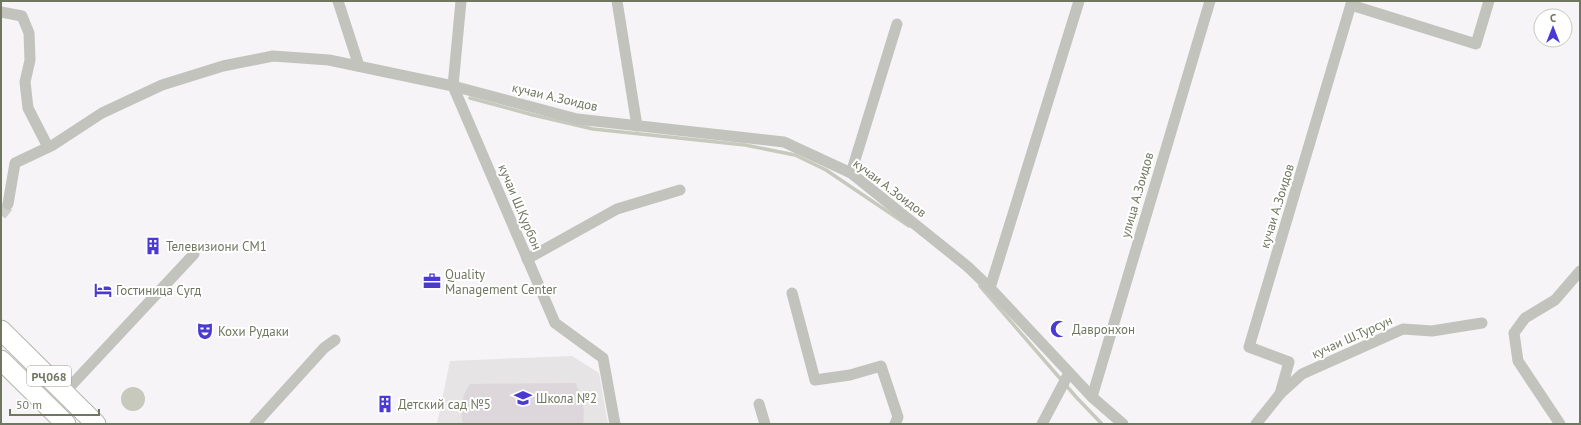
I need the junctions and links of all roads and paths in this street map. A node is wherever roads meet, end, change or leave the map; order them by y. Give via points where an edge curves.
1 (338, 1) edge
2 (461, 1) edge
3 (617, 1) edge
4 (1079, 1) edge
5 (1210, 1) edge
6 (1489, 1) edge
7 (1352, 3) edge
8 (1, 12) edge
9 (897, 24) dead end
10 (359, 66) junction
11 (453, 86) junction
12 (637, 126) junction
13 (48, 147) junction
14 (851, 173) junction
15 (680, 190) dead end
16 (6, 202) tunnel mouth
17 (194, 254) dead end
18 (527, 259) junction
19 (1580, 271) edge
20 (990, 288) junction
21 (792, 293) dead end
22 (1482, 323) dead end
23 (1, 330) edge
24 (335, 340) dead end
25 (1, 360) edge
26 (1066, 379) junction
27 (65, 392) junction
28 (1280, 394) junction
29 (1092, 397) junction
30 (759, 404) dead end
31 (66, 424) edge
32 (96, 424) edge
33 (255, 424) edge
34 (615, 424) edge
35 (764, 424) edge
36 (894, 424) edge
37 (1042, 424) edge
38 (1123, 424) edge
39 (1256, 424) edge
40 (1560, 424) edge

1 - 10 street
2 - 11 street, кучаи Ш.Қурбон
3 - 12 street
4 - 20 street
5 - 29 street, улица А.Зоидов
6 - 7 street via 1476,44
7 - 28 street, кучаи А.Зоидов via 1249,348 1289,362
8 - 13 street via 22,16 29,33 30,60 25,82 28,108
9 - 14 street
10 - 11 street, кучаи А.Зоидов
10 - 13 street, кучаи А.Зоидов via 329,60 273,56 223,66 162,85 102,113
11 - 12 street, кучаи А.Зоидов via 577,119
11 - 18 street, кучаи Ш.Қурбон
12 - 14 street, кучаи А.Зоидов via 784,142
13 - 16 street, кучаи А.Зоидов via 15,163
14 - 20 street, кучаи А.Зоидов via 967,266
15 - 18 street via 617,209
17 - 27 street
18 - 34 street, кучаи Ш.Қурбон via 555,323 603,358
19 - 40 street via 1555,300 1525,318 1514,333 1518,361
20 - 26 street, кучаи А.Зоидов
21 - 36 street via 815,380 850,375 881,366 898,417
22 - 28 street, кучаи Ш.Турсун via 1432,331 1403,329 1302,374
23 - 27 highway, РҶ068
24 - 33 street via 324,348
25 - 31 highway, РҶ068
26 - 29 street, кучаи А.Зоидов
26 - 37 street
27 - 32 highway, РҶ068
28 - 39 street, кучаи Ш.Турсун
29 - 38 street, кучаи А.Зоидов
30 - 35 street

